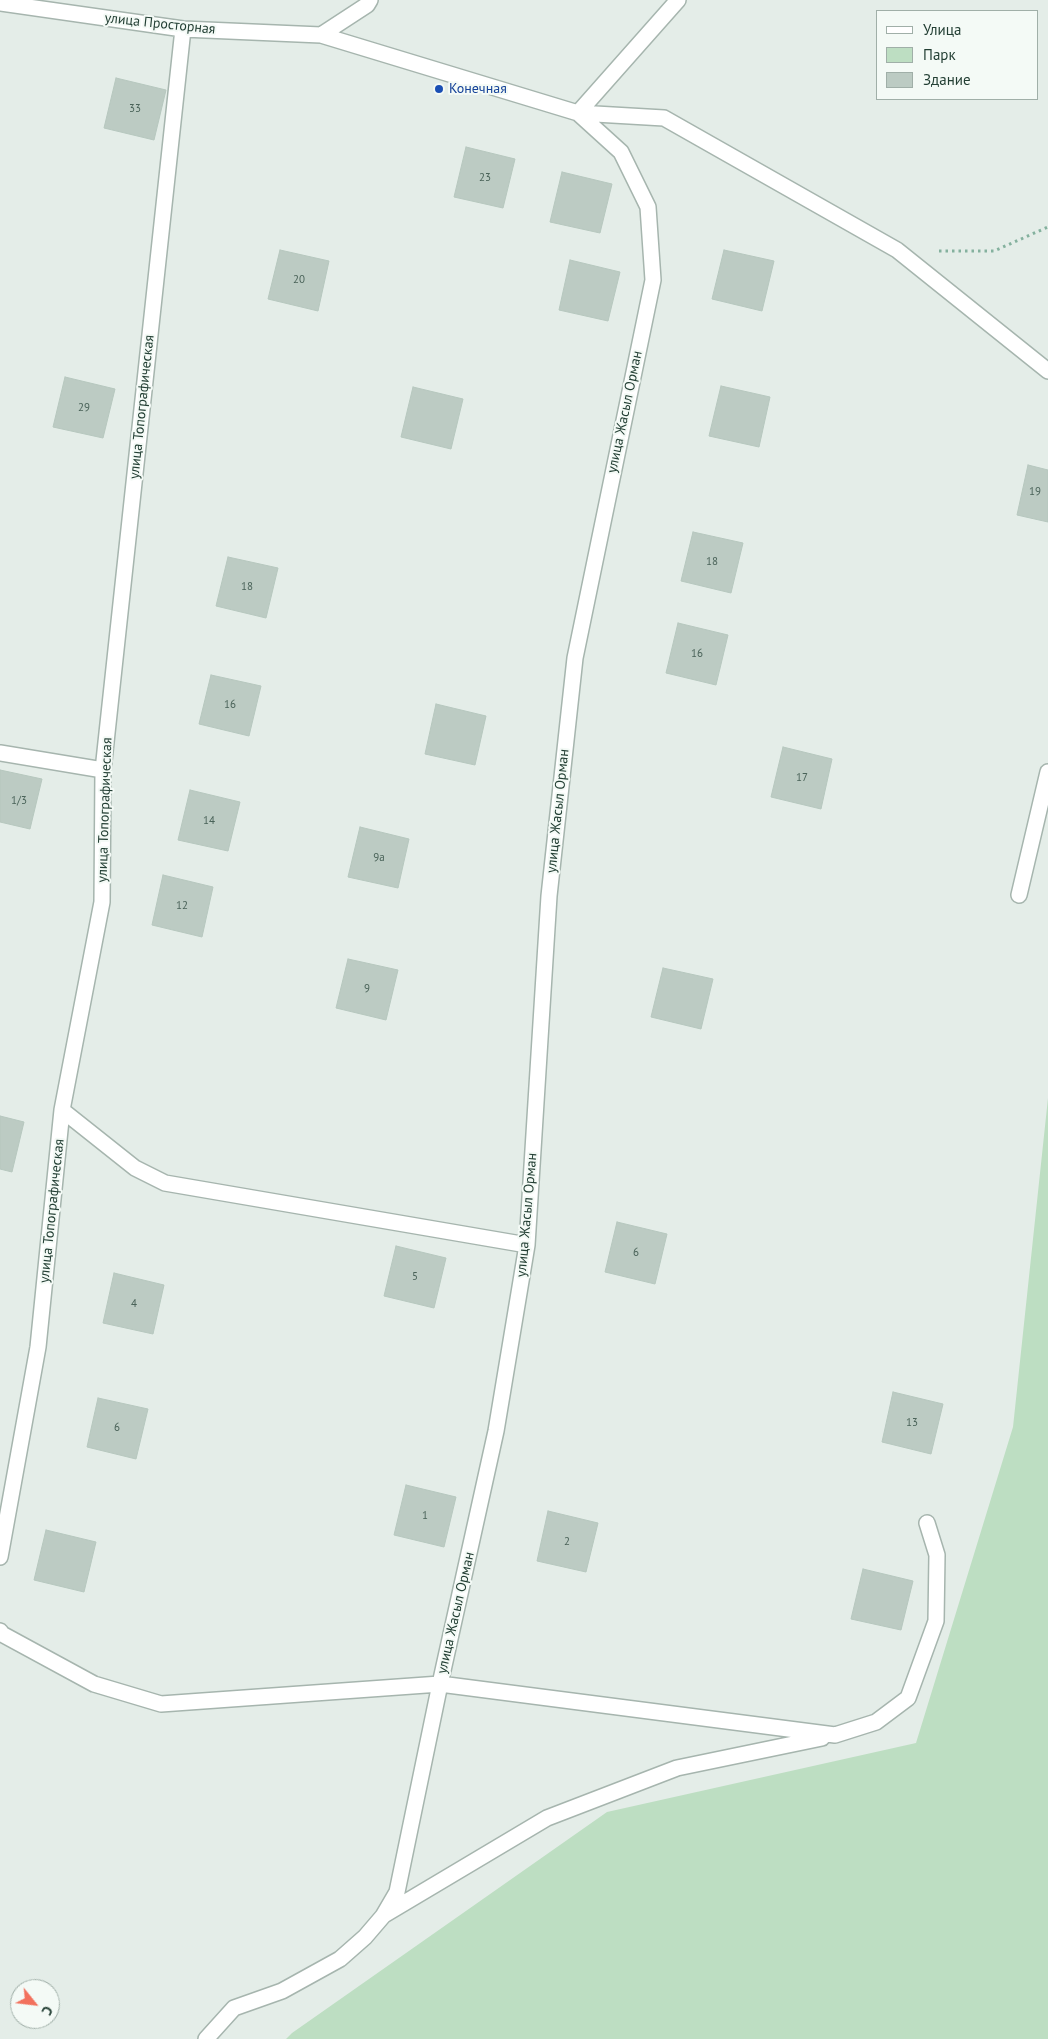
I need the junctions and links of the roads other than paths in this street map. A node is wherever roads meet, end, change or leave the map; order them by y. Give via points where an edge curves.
1 (370, 0) edge
2 (678, 0) edge
3 (0, 3) edge
4 (183, 29) junction
5 (321, 35) junction
6 (578, 113) junction
7 (1048, 371) edge
8 (0, 752) edge
9 (103, 770) junction
10 (1048, 772) edge
11 (1019, 895) dead end
12 (62, 1110) junction
13 (527, 1245) junction
14 (927, 1523) dead end
15 (0, 1558) edge
16 (0, 1631) edge
17 (440, 1684) junction
18 (835, 1735) junction
19 (383, 1916) junction
20 (206, 2039) edge

1 - 5 street
2 - 6 street
3 - 4 street, улица Просторная
4 - 5 street, улица Просторная
4 - 9 street, улица Топографическая
5 - 6 street, улица Просторная
6 - 7 street via 664,118 897,250
6 - 13 street, улица Жасыл Орман via 621,152 648,207 653,280 574,658 549,896
8 - 9 street
9 - 12 street, улица Топографическая via 102,902
10 - 11 street
12 - 13 street via 135,1168 165,1183
12 - 15 street, улица Топографическая via 38,1346
13 - 17 street, улица Жасыл Орман via 496,1431
14 - 18 street via 937,1555 936,1621 908,1698 876,1722
16 - 17 street via 94,1684 162,1704
17 - 18 street
17 - 19 street, улица Жасыл Орман via 397,1892
18 - 19 street via 677,1768 546,1818
19 - 20 street via 340,1959 282,1991 234,2008

